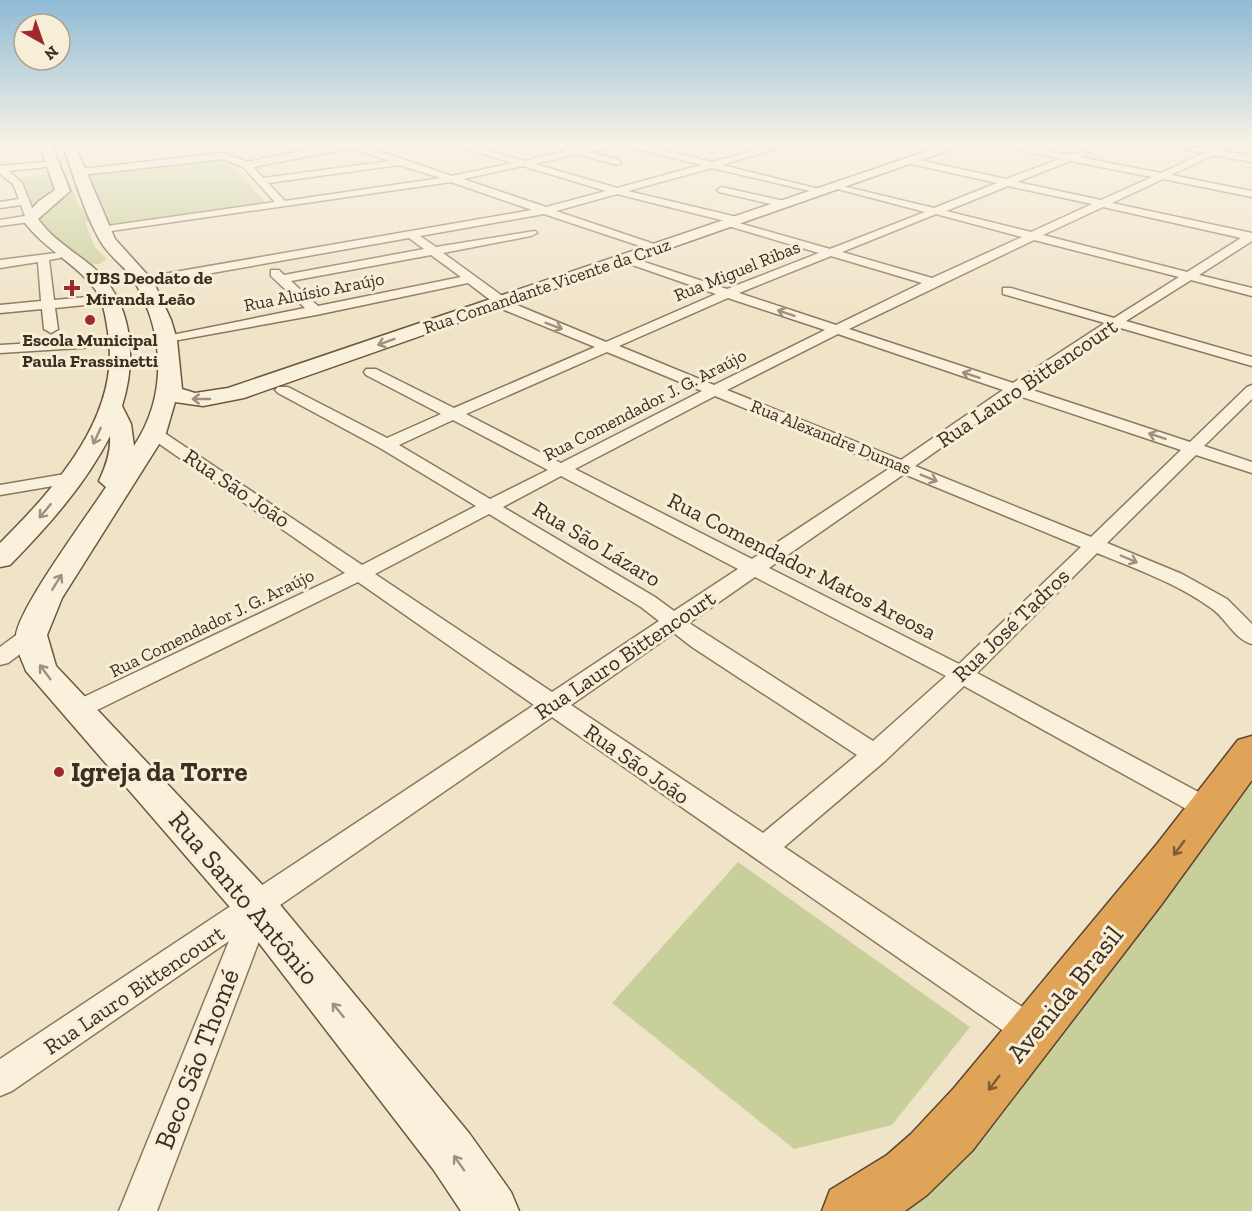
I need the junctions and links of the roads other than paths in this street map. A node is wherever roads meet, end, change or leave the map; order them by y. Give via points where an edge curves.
1 (21, 200) edge
2 (49, 200) edge
3 (93, 200) edge
4 (278, 200) edge
5 (314, 200) edge
6 (517, 200) edge
7 (586, 200) edge
8 (649, 200) edge
9 (764, 200) edge
10 (797, 200) edge
11 (889, 200) edge
12 (963, 200) edge
13 (1081, 200) edge
14 (1112, 200) edge
15 (283, 204) junction
16 (784, 204) junction
17 (1102, 204) junction
18 (0, 205) edge
19 (548, 210) junction
20 (933, 211) junction
21 (28, 213) junction
22 (507, 217) junction
23 (733, 222) junction
24 (0, 223) edge
25 (104, 229) junction
26 (531, 233) junction
27 (411, 234) junction
28 (1031, 237) junction
29 (1251, 237) edge
30 (543, 239) dead end
31 (656, 248) junction
32 (432, 252) junction
33 (833, 252) junction
34 (63, 255) junction
35 (120, 257) junction
36 (43, 258) junction
37 (625, 259) junction
38 (265, 261) junction
39 (0, 264) edge
40 (86, 272) junction
41 (139, 276) junction
42 (1188, 276) junction
43 (281, 279) junction
44 (469, 279) junction
45 (933, 282) junction
46 (1008, 291) dead end
47 (1252, 292) edge
48 (728, 293) junction
49 (110, 299) junction
50 (501, 301) junction
51 (47, 306) junction
52 (0, 309) edge
53 (316, 311) junction
54 (1117, 323) junction
55 (51, 329) dead end
56 (836, 330) junction
57 (166, 340) junction
58 (122, 342) junction
59 (606, 346) junction
60 (0, 349) edge
61 (1252, 362) edge
62 (371, 372) dead end
63 (170, 384) junction
64 (1014, 389) junction
65 (283, 390) dead end
66 (715, 390) junction
67 (1252, 390) edge
68 (111, 405) junction
69 (453, 412) junction
70 (154, 433) junction
71 (386, 444) junction
72 (1193, 448) junction
73 (903, 467) junction
74 (1252, 468) edge
75 (562, 469) junction
76 (71, 478) junction
77 (0, 490) edge
78 (489, 508) junction
79 (92, 527) junction
80 (1095, 544) junction
81 (0, 559) edge
82 (752, 569) junction
83 (361, 573) junction
84 (672, 622) junction
85 (1252, 637) edge
86 (15, 646) edge
87 (960, 674) junction
88 (552, 705) junction
89 (79, 709) junction
90 (1252, 750) edge
91 (876, 755) junction
92 (1208, 809) junction
93 (762, 850) junction
94 (256, 908) junction
95 (1032, 1032) junction
96 (0, 1079) edge
97 (138, 1211) edge
98 (492, 1211) edge
99 (851, 1211) edge

1 - 21 street
2 - 21 street
3 - 25 street
4 - 15 street
5 - 15 street
6 - 19 street
7 - 19 street
8 - 23 street
9 - 16 street
10 - 16 street, Rua Comandante Vicente da Cruz
11 - 20 street
12 - 20 street, Rua Miguel Ribas
13 - 17 street
14 - 17 street, Rua Comendador J. G. Araújo
15 - 25 street
16 - 23 street, Rua Comandante Vicente da Cruz
17 - 28 street, Rua Comendador J. G. Araújo
17 - 29 street
18 - 21 street
19 - 22 street
19 - 31 street
20 - 28 street
20 - 33 street, Rua Miguel Ribas
21 - 24 street
21 - 34 street via 38,232
22 - 26 street
22 - 27 street
23 - 31 street, Rua Comandante Vicente da Cruz
23 - 33 street
25 - 35 street
26 - 30 street
26 - 32 street
27 - 32 street, Rua Alexandre Dumas
27 - 38 street
28 - 42 street
28 - 45 street, Rua Comendador J. G. Araújo
29 - 42 street, Rua Lauro Bittencourt
31 - 37 street, Rua Comandante Vicente da Cruz
32 - 43 street
32 - 44 street, Rua Alexandre Dumas
33 - 45 street
33 - 48 street, Rua Miguel Ribas
34 - 36 street
34 - 40 street
35 - 40 street
35 - 41 street
36 - 39 street
36 - 51 street
37 - 48 street
37 - 50 street, Rua Comandante Vicente da Cruz
38 - 41 street
38 - 43 street
40 - 41 street via 115,269
40 - 49 street
41 - 57 street via 161,320
42 - 47 street
42 - 54 street, Rua Lauro Bittencourt
43 - 53 street
44 - 50 street, Rua Alexandre Dumas
44 - 53 street, Rua Aluísio Araújo
45 - 56 street, Rua Comendador J. G. Araújo
46 - 54 street
56 -> 48 street
48 - 59 street, Rua Miguel Ribas
49 - 51 street
49 - 58 street
50 -> 59 street, Rua Alexandre Dumas
50 -> 63 street, Rua Comandante Vicente da Cruz via 214,399 185,398 172,392
51 - 52 street
51 - 55 street
53 - 57 street, Rua Aluísio Araújo
54 - 61 street
54 - 64 street, Rua Lauro Bittencourt
64 -> 56 street
56 - 66 street, Rua Comendador J. G. Araújo
57 - 63 street
58 - 60 street
58 - 68 street via 121,376
59 - 66 street, Rua Alexandre Dumas
59 - 69 street, Rua Miguel Ribas
62 - 69 street, Rua Comendador Matos Areosa
63 - 70 street, Rua Santo Antônio
72 -> 64 street
64 - 73 street, Rua Lauro Bittencourt
65 - 71 street, Rua São Lázaro
66 - 73 street, Rua Alexandre Dumas
66 - 75 street, Rua Comendador J. G. Araújo
67 - 72 street, Rua José Tadros
68 -> 76 street via 95,442
68 - 79 street via 123,431 123,457
69 - 71 street, Rua Miguel Ribas
69 - 75 street, Rua Comendador Matos Areosa
70 - 79 street, Rua Santo Antônio
70 - 83 street, Rua São João
71 - 78 street, Rua São Lázaro
72 - 74 street
72 - 80 street, Rua José Tadros
73 -> 80 street, Rua Alexandre Dumas
73 - 82 street, Rua Lauro Bittencourt
75 - 78 street, Rua Comendador J. G. Araújo
75 - 82 street, Rua Comendador Matos Areosa
76 - 77 street
76 -> 81 street
78 - 83 street, Rua Comendador J. G. Araújo
78 - 84 street, Rua São Lázaro via 648,602
86 -> 79 street, Rua Santo Antônio
80 -> 85 street, Rua Alexandre Dumas via 1198,590 1220,604
80 - 87 street, Rua José Tadros
82 - 84 street, Rua Lauro Bittencourt
82 - 87 street, Rua Comendador Matos Areosa
83 - 88 street, Rua São João
83 - 89 street, Rua Comendador J. G. Araújo
84 - 88 street, Rua Lauro Bittencourt
84 - 91 street, Rua São Lázaro
89 -> 86 street, Rua Santo Antônio via 42,670 34,652
87 - 91 street, Rua José Tadros
87 - 92 street, Rua Comendador Matos Areosa
88 - 93 street, Rua São João
88 - 94 street, Rua Lauro Bittencourt
89 - 94 street, Rua Santo Antônio
90 - 92 highway, Avenida Brasil
91 - 93 street, Rua José Tadros
92 -> 95 highway, Avenida Brasil
93 - 95 street, Rua São João
94 - 96 street, Rua Lauro Bittencourt
94 - 97 street, Beco São Thomé
98 -> 94 street, Rua Santo Antônio via 451,1151
95 -> 99 highway, Avenida Brasil via 974,1110 922,1163

